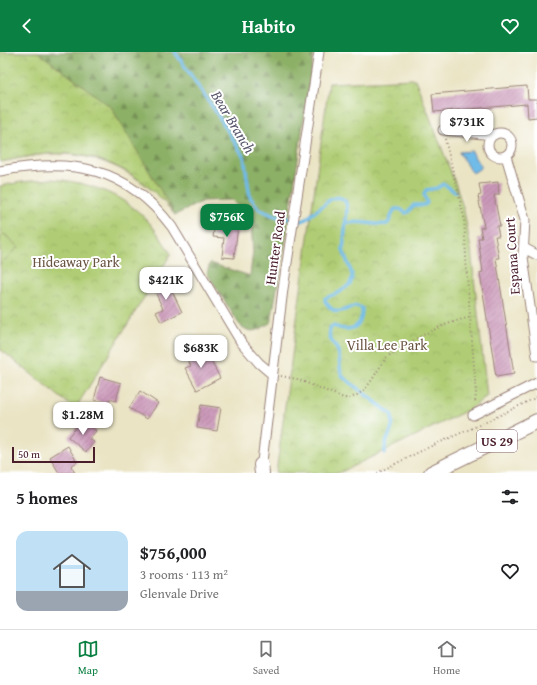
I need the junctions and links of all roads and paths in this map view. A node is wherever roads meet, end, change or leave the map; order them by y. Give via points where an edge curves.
1 (319, 52) edge
2 (443, 130) joint
3 (494, 135) junction
4 (506, 156) junction
5 (0, 171) edge
6 (524, 248) junction
7 (537, 255) edge
8 (471, 317) junction
9 (536, 339) edge
10 (537, 356) edge
11 (272, 374) junction
12 (537, 384) edge
13 (537, 397) edge
14 (473, 415) joint
15 (536, 423) edge
16 (261, 470) edge
17 (377, 473) edge
18 (432, 473) edge

1 - 11 street, Hunter Road
2 - 3 street
2 - 8 path via 464,217 466,276
3 - 4 street via 488,142 489,150 498,158
3 - 4 street via 501,133 511,139 510,153
4 - 6 street, Espana Court via 525,220
5 - 11 street via 67,165 100,172 145,197 172,227 241,342
6 - 7 street
6 - 9 street, Espana Court via 523,257
8 - 11 path via 432,330 404,346 388,357 367,386 352,398 344,398 297,378
8 - 14 path via 476,393
9 - 10 street, Espana Court
11 - 16 street, Hunter Road
12 - 14 street
13 - 17 path
15 - 18 main road, US 29

